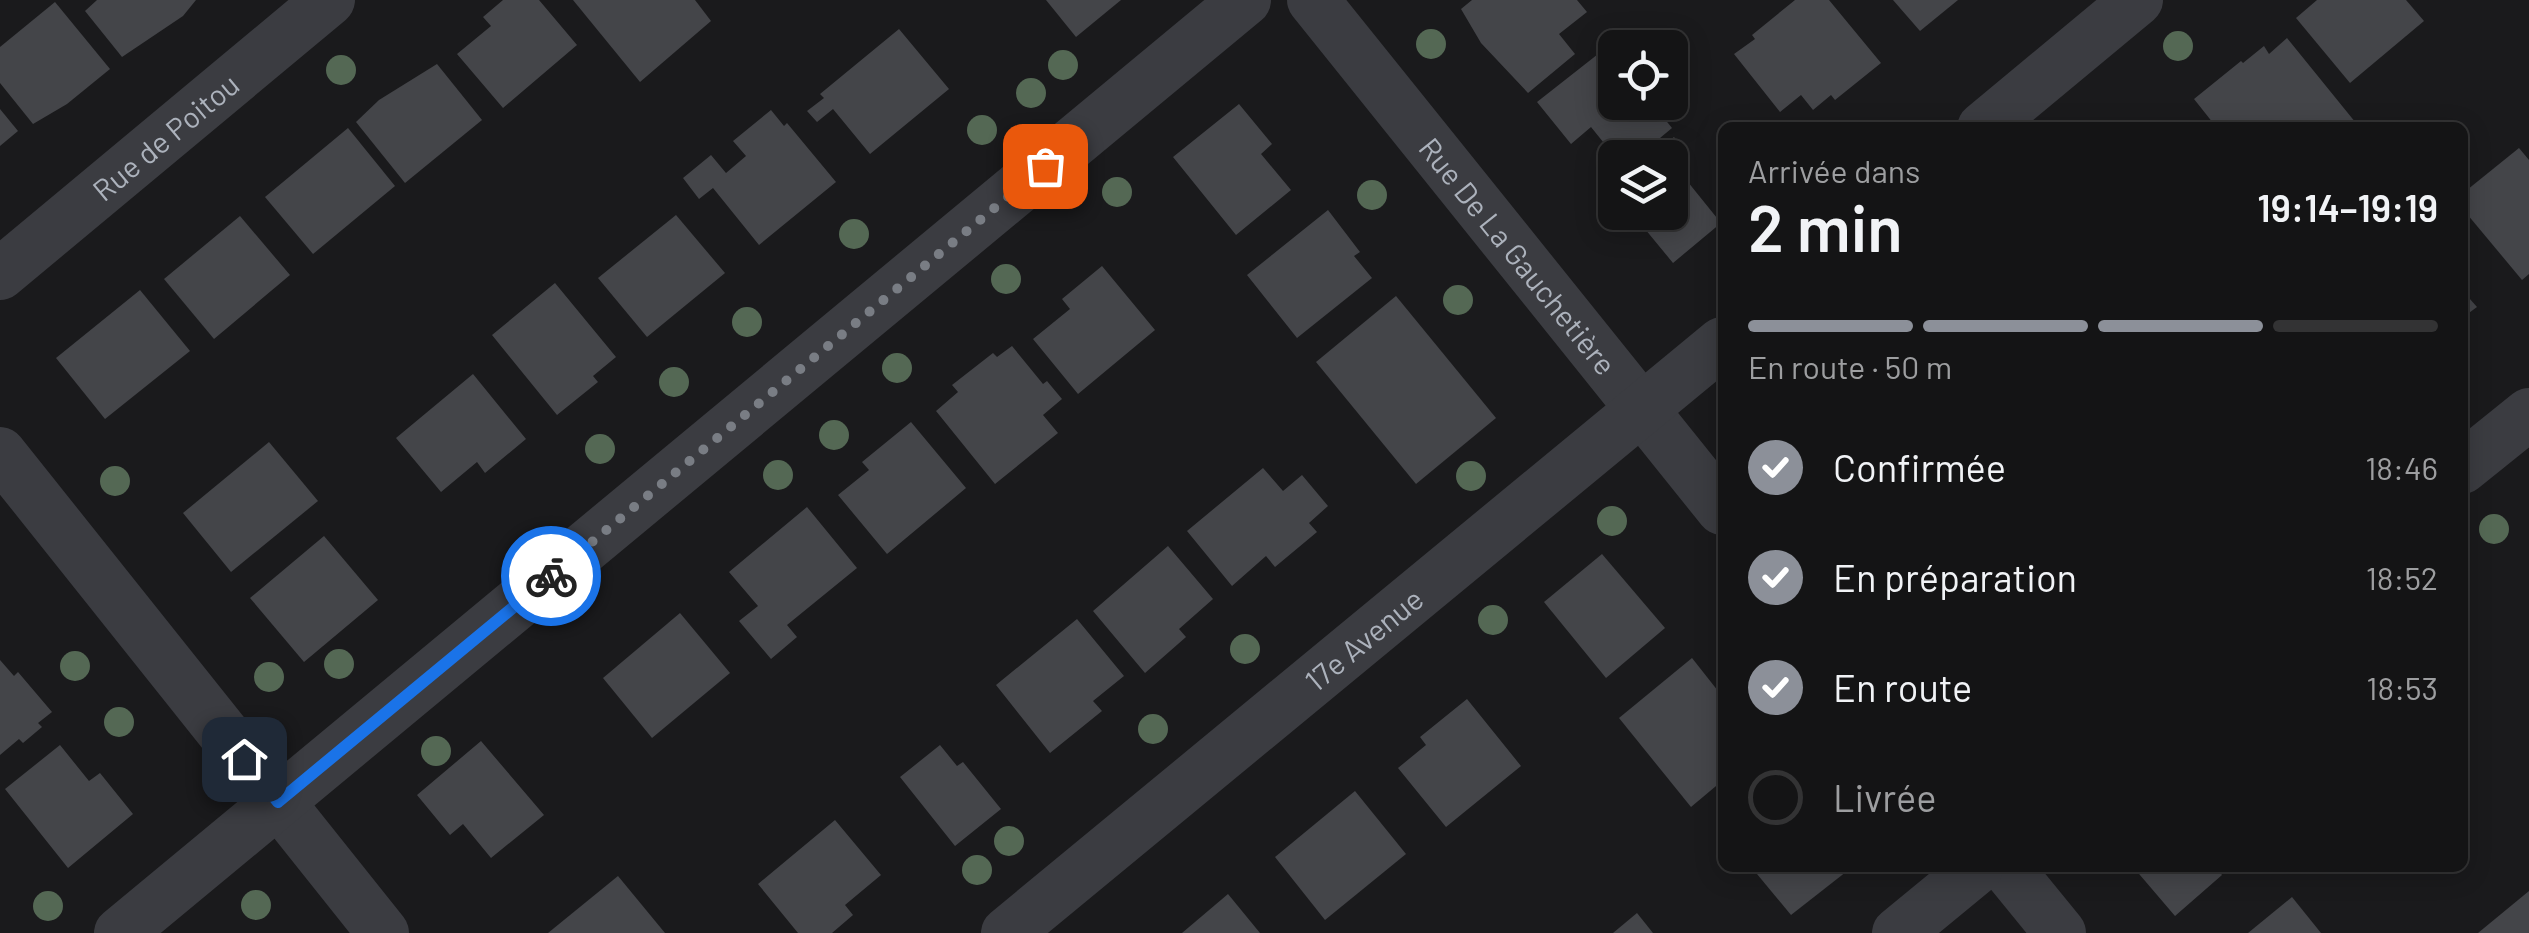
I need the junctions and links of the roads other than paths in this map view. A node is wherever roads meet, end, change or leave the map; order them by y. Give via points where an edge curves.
1 (329, 0) edge
2 (1246, 0) edge
3 (1312, 0) edge
4 (2137, 0) edge
5 (1990, 122) edge
6 (0, 274) edge
7 (1718, 346) edge
8 (1643, 409) junction
9 (2529, 414) edge
10 (0, 452) edge
11 (2468, 463) edge
12 (1718, 504) edge
13 (278, 802) junction
14 (1973, 872) edge
15 (2010, 872) edge
16 (120, 933) edge
17 (382, 933) edge
18 (1007, 933) edge
19 (1898, 933) edge
20 (2060, 933) edge

1 - 6 street, Rue de Poitou
2 - 13 street
3 - 8 street, Rue De La Gauchetière
4 - 5 street
7 - 8 street, 17e Avenue
8 - 12 street, Rue De La Gauchetière
8 - 18 street, 17e Avenue
9 - 11 street
10 - 13 street
13 - 16 street
13 - 17 street
14 - 19 street
15 - 20 street

